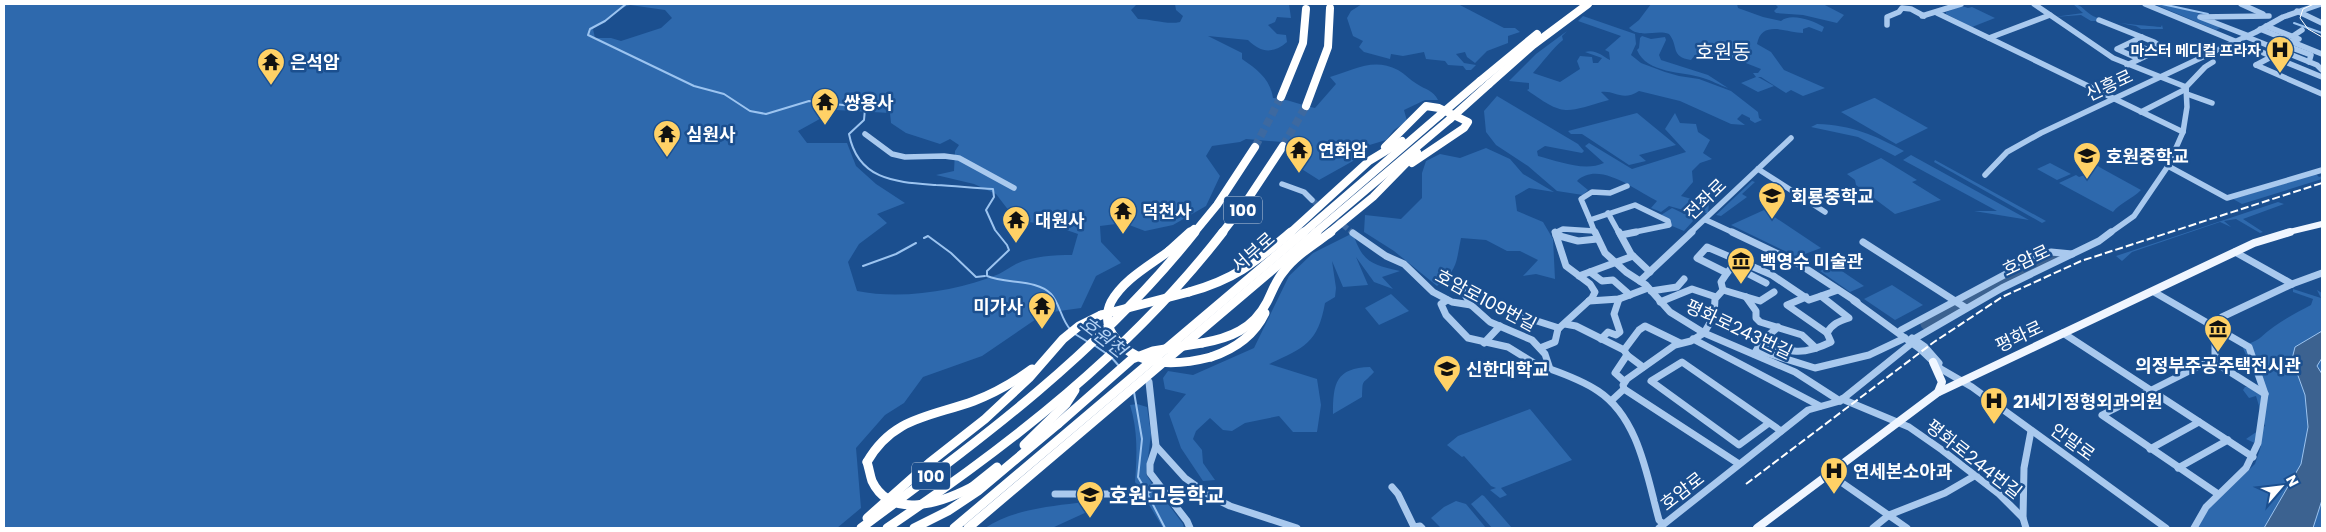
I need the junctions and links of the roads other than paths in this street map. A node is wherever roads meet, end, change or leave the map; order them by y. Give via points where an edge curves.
1 (1578, 4) edge
2 (1588, 4) edge
3 (1961, 4) edge
4 (2034, 4) edge
5 (2145, 4) edge
6 (2241, 4) edge
7 (2305, 4) edge
8 (2320, 4) edge
9 (1912, 6) edge
10 (1330, 8) dead end
11 (1306, 9) dead end
12 (2297, 11) junction
13 (1937, 13) junction
14 (2263, 14) dead end
15 (2050, 15) junction
16 (2269, 16) dead end
17 (2098, 20) dead end
18 (2232, 21) dead end
19 (2321, 22) edge
20 (2211, 23) junction
21 (1888, 25) dead end
22 (2266, 26) junction
23 (2260, 29) junction
24 (2302, 30) dead end
25 (2248, 36) junction
26 (2142, 37) junction
27 (1989, 38) junction
28 (2292, 39) junction
29 (2236, 41) junction
30 (2131, 42) junction
31 (2283, 44) junction
32 (2154, 52) junction
33 (2286, 54) junction
34 (2311, 54) junction
35 (2322, 54) edge
36 (2273, 56) junction
37 (2322, 59) edge
38 (2139, 60) junction
39 (2213, 62) dead end
40 (2309, 62) junction
41 (2127, 65) junction
42 (2322, 74) edge
43 (2161, 77) junction
44 (2186, 90) junction
45 (2322, 94) edge
46 (1281, 97) tunnel mouth
47 (2114, 98) junction
48 (2212, 103) dead end
49 (1306, 106) tunnel mouth
50 (2141, 112) junction
51 (1427, 132) junction
52 (2183, 132) junction
53 (865, 134) dead end
54 (1791, 138) dead end
55 (1283, 146) tunnel mouth
56 (1255, 147) tunnel mouth
57 (1369, 161) junction
58 (2168, 166) junction
59 (1758, 169) junction
60 (2322, 170) edge
61 (1984, 174) dead end
62 (1395, 178) junction
63 (1282, 184) dead end
64 (1627, 186) dead end
65 (1014, 188) dead end
66 (1312, 200) tunnel mouth
67 (1580, 200) joint
68 (1825, 212) dead end
69 (1608, 213) junction
70 (1590, 220) junction
71 (1706, 220) junction
72 (2322, 224) edge
73 (1594, 231) junction
74 (1353, 233) tunnel mouth
75 (1556, 235) junction
76 (1621, 235) junction
77 (1597, 239) junction
78 (1862, 242) dead end
79 (2235, 252) junction
80 (2074, 254) junction
81 (1171, 255) junction
82 (1633, 256) junction
83 (1614, 262) junction
84 (1590, 272) junction
85 (1650, 272) junction
86 (1727, 273) junction
87 (2322, 273) edge
88 (1579, 276) junction
89 (1684, 279) dead end
90 (1640, 281) junction
91 (1990, 281) junction
92 (1766, 283) dead end
93 (2292, 284) junction
94 (2002, 288) junction
95 (1273, 289) junction
96 (1650, 290) junction
97 (1723, 290) junction
98 (1838, 290) junction
99 (1463, 292) dead end
100 (1774, 292) dead end
101 (2154, 292) junction
102 (1630, 295) junction
103 (1821, 296) junction
104 (1716, 297) junction
105 (1746, 297) junction
106 (1806, 297) junction
107 (1619, 299) junction
108 (1447, 300) junction
109 (1854, 301) junction
110 (1955, 301) junction
111 (1589, 302) junction
112 (1660, 302) junction
113 (1471, 305) junction
114 (1966, 308) junction
115 (1512, 313) dead end
116 (1500, 326) junction
117 (1562, 326) junction
118 (1778, 327) junction
119 (2215, 327) junction
120 (1901, 330) junction
121 (1704, 332) junction
122 (1827, 333) junction
123 (2063, 333) junction
124 (1905, 338) junction
125 (1601, 339) junction
126 (1693, 339) junction
127 (1762, 341) junction
128 (1913, 341) junction
129 (1484, 343) junction
130 (1680, 344) junction
131 (1540, 348) junction
132 (1816, 348) junction
133 (1625, 352) junction
134 (1755, 352) junction
135 (2211, 360) junction
136 (1933, 362) junction
137 (1643, 367) junction
138 (1550, 369) junction
139 (1032, 371) junction
140 (1080, 380) junction
141 (1962, 381) junction
142 (1149, 382) dead end
143 (1624, 385) junction
144 (2152, 390) junction
145 (1937, 393) junction
146 (2265, 394) junction
147 (1841, 400) junction
148 (1611, 401) junction
149 (1820, 406) junction
150 (1896, 422) junction
151 (2199, 422) junction
152 (1769, 423) junction
153 (1001, 424) joint
154 (1082, 424) junction
155 (1781, 431) junction
156 (2031, 431) junction
157 (2228, 440) junction
158 (1156, 446) junction
159 (2150, 449) junction
160 (2253, 457) junction
161 (1739, 464) junction
162 (2178, 468) junction
163 (1828, 473) junction
164 (1976, 475) junction
165 (1158, 485) junction
166 (1392, 487) dead end
167 (1055, 494) dead end
168 (2218, 494) junction
169 (1889, 515) junction
170 (2023, 518) junction
171 (1661, 526) edge
172 (856, 528) edge
173 (861, 528) edge
174 (887, 528) edge
175 (914, 528) edge
176 (954, 528) edge
177 (968, 528) edge
178 (1190, 528) edge
179 (1297, 528) edge
180 (1422, 528) edge
181 (1756, 528) edge
182 (1873, 528) edge
183 (1907, 528) edge
184 (2026, 528) edge
185 (2166, 528) edge
186 (2194, 528) edge

1 - 51 highway, 서부로, bridge via 1526,42 1440,115
2 - 51 highway, 서부로, bridge via 1533,45 1450,118
3 - 13 street
4 - 15 street
5 - 29 street
6 - 14 street
7 - 12 street
8 - 12 street
9 - 13 street via 1921,16
9 - 21 street via 1887,17
10 - 49 highway via 1332,32
11 - 46 highway via 1306,26 1297,58
12 - 19 street
12 - 22 street, 신흥로
13 - 27 street
15 - 27 street
15 - 41 street via 2099,50
16 - 20 street via 2200,17
17 - 26 street
18 - 20 street
20 - 25 street
22 - 23 street, 신흥로
22 - 28 street
23 - 25 street, 신흥로
23 - 28 street
24 - 28 street
25 - 29 street, 신흥로
25 - 33 street
26 - 30 street
26 - 32 street via 2162,48
27 - 47 street
28 - 31 street
28 - 35 street
29 - 36 street
29 - 43 street, 신흥로
30 - 32 street
30 - 38 street via 2117,50
31 - 33 street via 2278,46 2289,52
31 - 34 street
32 - 38 street
33 - 40 street
34 - 37 street
34 - 40 street
36 - 42 street
36 - 45 street via 2256,65
38 - 41 street
39 - 44 street
40 - 42 street
41 - 43 street
43 - 44 street
43 - 47 street, 신흥로
44 - 48 street
44 - 50 street
44 - 52 street, 호암로
47 - 50 street
47 - 61 street, 신흥로 via 2026,140
50 - 52 street
51 - 57 highway
51 - 62 highway via 1424,146
51 - 154 highway, 서부로
52 - 58 street, 호암로
53 - 65 street via 897,156 960,158
54 - 59 street, 전좌로
55 - 140 highway, 100, bridge via 1244,209 1196,268 1144,323
56 - 81 highway, 100 via 1208,218
57 - 62 highway via 1425,107 1435,107 1466,120 1466,126
57 - 139 highway, bridge via 1249,268 1189,292 1101,315 1079,326
58 - 60 street via 2227,198
58 - 80 street, 호암로 via 2134,216
59 - 68 street
59 - 71 street, 전좌로
62 - 95 highway via 1289,265
63 - 66 street via 1304,192
64 - 67 street via 1599,195 1592,192
67 - 70 street, 평화로243번길
69 - 70 street
69 - 76 street
69 - 76 street via 1635,205 1670,224
70 - 73 street, 평화로243번길
71 - 85 street, 전좌로
71 - 98 street, 안말로 via 1796,263
72 - 79 main road, 평화로 via 2274,236
73 - 75 street via 1557,230
73 - 77 street, 평화로243번길
74 - 108 street, 호암로109번길 via 1386,256 1404,264 1433,292
75 - 77 street via 1578,241
75 - 88 street via 1566,265
76 - 82 street
77 - 83 street, 평화로243번길
78 - 110 street
79 - 93 street
79 - 101 main road, 평화로
80 - 91 street via 2051,252
80 - 94 street, 호암로
81 - 95 highway, bridge via 1116,294 1108,311 1110,329 1125,349 1148,360 1180,364 1211,357 1234,347 1253,333 1263,318
81 - 153 highway, 100, bridge via 1104,332
82 - 83 street
82 - 85 street
83 - 84 street
83 - 90 street, 평화로243번길
84 - 88 street
84 - 102 street via 1602,281 1613,280
85 - 90 street, 전좌로
86 - 92 street via 1733,266
86 - 97 street via 1722,282
86 - 106 street via 1697,258 1707,247 1769,272
87 - 93 street
88 - 111 street via 1594,288
89 - 96 street via 1677,287
90 - 96 street, 평화로243번길
91 - 94 street
91 - 110 street
93 - 119 street via 2222,317
94 - 114 street, 호암로
95 - 175 highway, bridge via 1260,314 1231,336 1153,351 1132,359 978,491
96 - 102 street
96 - 112 street, 평화로243번길
97 - 104 street
97 - 105 street
98 - 103 street
98 - 109 street, 안말로
99 - 113 street
100 - 105 street via 1760,301
101 - 119 street
101 - 123 main road, 평화로
102 - 107 street
103 - 106 street via 1809,300
103 - 122 street via 1849,318 1838,321
104 - 112 street via 1692,289
104 - 121 street via 1714,316
105 - 118 street via 1760,322
106 - 122 street via 1787,305
107 - 111 street
107 - 125 street via 1614,314 1620,332 1616,335 1608,332
108 - 113 street, 호암로109번길
108 - 129 street via 1441,306 1446,315 1468,338
109 - 120 street, 안말로
109 - 124 street, 안말로
110 - 114 street
110 - 120 street
111 - 117 street
112 - 121 street, 평화로243번길 via 1670,312
113 - 116 street, 호암로109번길 via 1486,319
114 - 128 street, 호암로
115 - 117 street
116 - 129 street
116 - 131 street, 호암로109번길 via 1532,340
117 - 125 street via 1576,326
117 - 131 street via 1555,342
118 - 127 street
118 - 132 street via 1802,335
119 - 135 street via 2215,358
119 - 146 street via 2249,346
120 - 128 street, 안말로
121 - 126 street
121 - 134 street, 평화로243번길
122 - 132 street via 1831,342
123 - 141 main road, 평화로
123 - 144 street
124 - 128 street, 안말로
124 - 134 street via 1869,355 1815,368
125 - 133 street
126 - 130 street
126 - 149 street
127 - 132 street via 1799,355
127 - 134 street
128 - 136 street, 안말로
128 - 141 street, 안말로
128 - 147 street, 호암로
129 - 138 street via 1508,348
130 - 133 street via 1647,325 1639,330
130 - 137 street
131 - 138 street, 호암로109번길
133 - 137 street
133 - 143 street via 1615,373
134 - 147 street, 평화로243번길
135 - 144 street
135 - 146 street
136 - 141 street, 안말로
136 - 145 main road via 1942,382
137 - 143 street
138 - 148 street via 1584,381
139 - 140 highway, bridge via 974,401 912,420 885,436 867,462 870,478 878,491 900,504 930,505 954,498 972,488 1026,444 1066,404
139 - 172 highway via 985,419 929,463
140 - 174 highway, 100 via 1018,433
141 - 145 main road, 평화로
141 - 156 street, 안말로
142 - 158 street
143 - 148 street
143 - 161 street
144 - 151 street
144 - 159 street via 2102,415
145 - 150 main road, 평화로
146 - 160 street
147 - 149 street, 호암로
147 - 150 street, 평화로243번길
148 - 171 street via 1631,427
149 - 155 street, 호암로 via 1808,410
150 - 163 main road, 평화로
150 - 164 street, 평화로244번길
151 - 157 street
151 - 159 street
152 - 152 street via 1682,362 1651,381 1739,445
152 - 155 street
153 - 173 highway, 100
154 - 176 highway, 서부로
154 - 177 highway, 서부로
155 - 161 street, 호암로
156 - 170 street via 2024,468
156 - 185 street, 안말로
157 - 160 street
157 - 162 street
158 - 165 street via 1149,468
158 - 179 street via 1185,478 1212,497
159 - 162 street
160 - 168 street
161 - 171 street, 호암로
162 - 168 street
163 - 169 street
163 - 181 main road, 평화로
164 - 169 street via 1945,493
164 - 170 street, 평화로244번길
165 - 167 street via 1140,494
165 - 178 street
166 - 180 street via 1414,527
168 - 186 street
169 - 182 street
169 - 183 street
170 - 184 street, 평화로244번길

